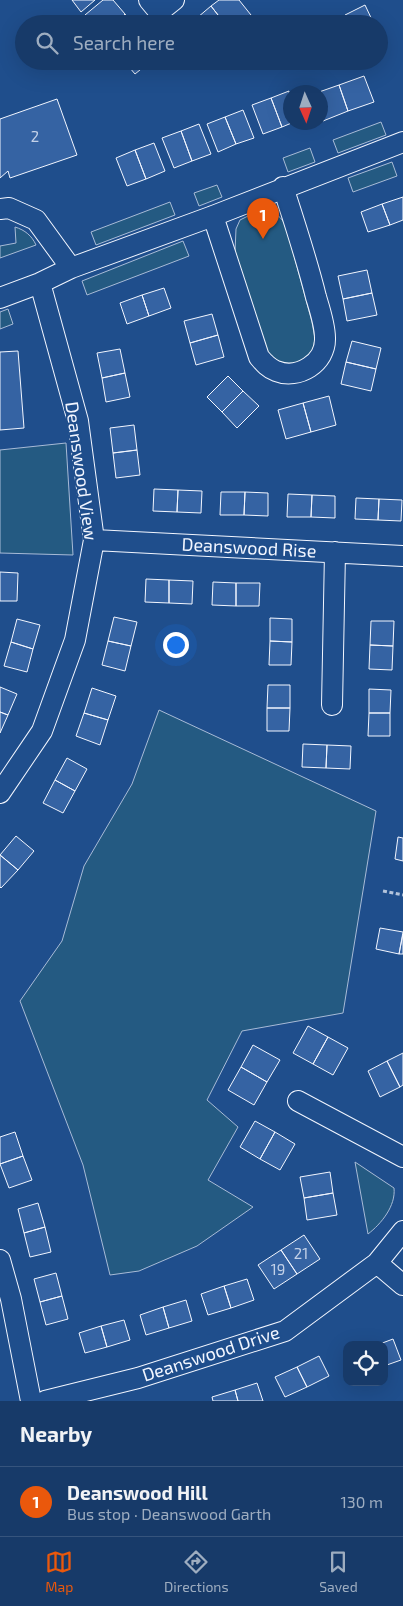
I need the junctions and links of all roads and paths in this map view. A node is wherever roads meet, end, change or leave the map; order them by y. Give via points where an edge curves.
1 (149, 0) edge
2 (174, 0) edge
3 (403, 142) edge
4 (283, 187) junction
5 (0, 209) edge
6 (213, 216) junction
7 (71, 268) junction
8 (40, 283) junction
9 (0, 298) edge
10 (94, 540) junction
11 (334, 552) junction
12 (403, 556) edge
13 (332, 705) dead end
14 (0, 793) edge
15 (383, 891) dead end
16 (403, 895) edge
17 (298, 1101) dead end
18 (403, 1157) edge
19 (403, 1232) edge
20 (0, 1260) edge
21 (377, 1263) junction
22 (403, 1285) edge
23 (31, 1401) edge
24 (45, 1401) edge

1 - 2 street via 159,12
3 - 4 street
4 - 6 street
4 - 6 street via 311,276 326,339 318,360 309,368 287,374 266,366 258,357
5 - 7 street via 9,208 36,220
6 - 7 street
7 - 8 street
8 - 9 street
8 - 10 street, Deanswood View via 78,421
10 - 11 street, Deanswood Rise
10 - 14 street, Deanswood View via 74,640 42,731
11 - 12 street, Deanswood Rise
11 - 13 street
15 - 16 path
17 - 18 street
19 - 21 street, Deanswood Drive
20 - 23 street via 11,1298
21 - 22 street
21 - 24 street, Deanswood Drive via 285,1331 138,1378

